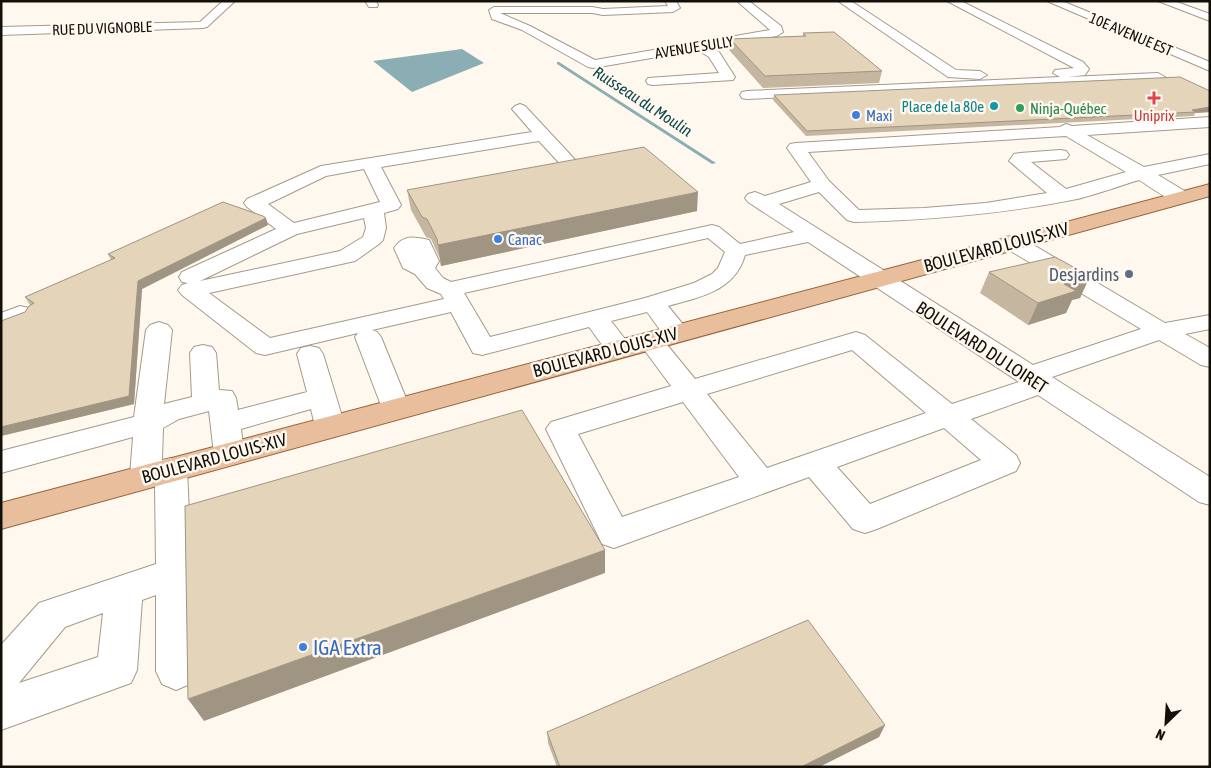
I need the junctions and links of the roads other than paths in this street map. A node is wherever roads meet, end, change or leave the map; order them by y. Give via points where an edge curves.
1 (230, 1) edge
2 (670, 1) edge
3 (742, 1) edge
4 (843, 1) edge
5 (952, 1) edge
6 (1052, 1) edge
7 (1162, 1) edge
8 (597, 11) edge
9 (1210, 18) edge
10 (507, 21) junction
11 (1, 31) edge
12 (701, 46) junction
13 (1210, 67) edge
14 (1158, 77) edge
15 (653, 80) dead end
16 (747, 95) dead end
17 (520, 109) dead end
18 (1210, 122) edge
19 (1066, 129) junction
20 (543, 135) junction
21 (1060, 155) dead end
22 (1210, 159) edge
23 (370, 163) junction
24 (1139, 174) junction
25 (535, 176) edge
26 (822, 185) junction
27 (1210, 190) edge
28 (1063, 196) junction
29 (1181, 197) junction
30 (410, 201) edge
31 (395, 221) junction
32 (290, 230) junction
33 (812, 235) junction
34 (1012, 242) junction
35 (736, 251) junction
36 (190, 277) dead end
37 (878, 279) junction
38 (454, 296) junction
39 (653, 303) junction
40 (595, 318) junction
41 (1210, 322) edge
42 (159, 330) dead end
43 (1161, 331) junction
44 (677, 333) junction
45 (368, 337) dead end
46 (650, 340) junction
47 (619, 348) junction
48 (203, 353) dead end
49 (310, 354) dead end
50 (1210, 359) edge
51 (1035, 381) junction
52 (690, 390) junction
53 (322, 397) junction
54 (206, 402) junction
55 (396, 408) junction
56 (948, 417) junction
57 (148, 423) junction
58 (225, 423) junction
59 (330, 426) junction
60 (229, 454) junction
61 (1, 462) edge
62 (814, 464) junction
63 (158, 472) junction
64 (761, 482) junction
65 (1210, 493) edge
66 (1, 516) edge
67 (174, 573) junction
68 (124, 590) junction
69 (176, 672) dead end
70 (1, 675) edge
71 (1, 710) edge

1 - 11 street, RUE DU VIGNOBLE via 203,25
2 - 8 street via 675,8
3 - 12 street, AVENUE SULLY via 777,32
4 - 5 street via 950,72 1080,72 1082,68 1078,65
6 - 13 street, 10E AVENUE EST
7 - 9 street
8 - 10 street
8 - 10 street via 494,10 496,17
10 - 12 street, AVENUE SULLY via 592,64
12 - 15 street via 714,55 728,77
14 - 16 street
17 - 20 street
18 - 19 street
19 - 24 street
19 - 26 street via 796,148
20 - 23 street
20 - 25 street via 574,169
21 - 28 street via 1020,158 1018,161
22 - 24 street
23 - 31 street
23 - 32 street via 321,171 254,203
24 - 28 street
24 - 29 street
26 - 28 street via 854,216 986,209
26 - 33 street, BOULEVARD DU LOIRET via 759,201
27 - 29 main road, BOULEVARD LOUIS-XIV
29 - 34 main road, BOULEVARD LOUIS-XIV
30 - 31 street
31 - 32 street
31 - 38 street via 411,263 423,269 435,283
31 - 38 street via 376,228 372,240 347,256 190,290 264,347
32 - 36 street
33 - 35 street
33 - 37 street, BOULEVARD DU LOIRET
34 - 37 main road, BOULEVARD LOUIS-XIV
34 - 43 street
35 - 38 street via 712,231 509,276
35 - 39 street via 726,274 712,285
37 - 44 main road, BOULEVARD LOUIS-XIV
37 - 51 street, BOULEVARD DU LOIRET
38 - 40 street via 482,347
39 - 40 street
39 - 44 street
40 - 47 street
41 - 43 street
42 - 57 street
43 - 50 street
43 - 51 street
44 - 46 main road, BOULEVARD LOUIS-XIV
45 - 55 street
46 - 47 main road, BOULEVARD LOUIS-XIV
46 - 52 street
47 - 55 main road, BOULEVARD LOUIS-XIV
48 - 54 street
49 - 53 street
51 - 56 street via 1017,392
51 - 65 street, BOULEVARD DU LOIRET
52 - 56 street via 856,340
52 - 64 street
52 - 64 street via 560,430 614,534
53 - 58 street
53 - 59 street
54 - 57 street via 169,412
54 - 58 street via 222,398
55 - 59 main road, BOULEVARD LOUIS-XIV
56 - 62 street
56 - 62 street via 1005,463 865,520
57 - 61 street
57 - 63 street
58 - 60 street
59 - 60 main road, BOULEVARD LOUIS-XIV
60 - 63 main road, BOULEVARD LOUIS-XIV
62 - 64 street
63 - 66 main road, BOULEVARD LOUIS-XIV
63 - 67 street
67 - 68 street
67 - 69 street
68 - 70 street via 52,614
68 - 71 street via 117,670

